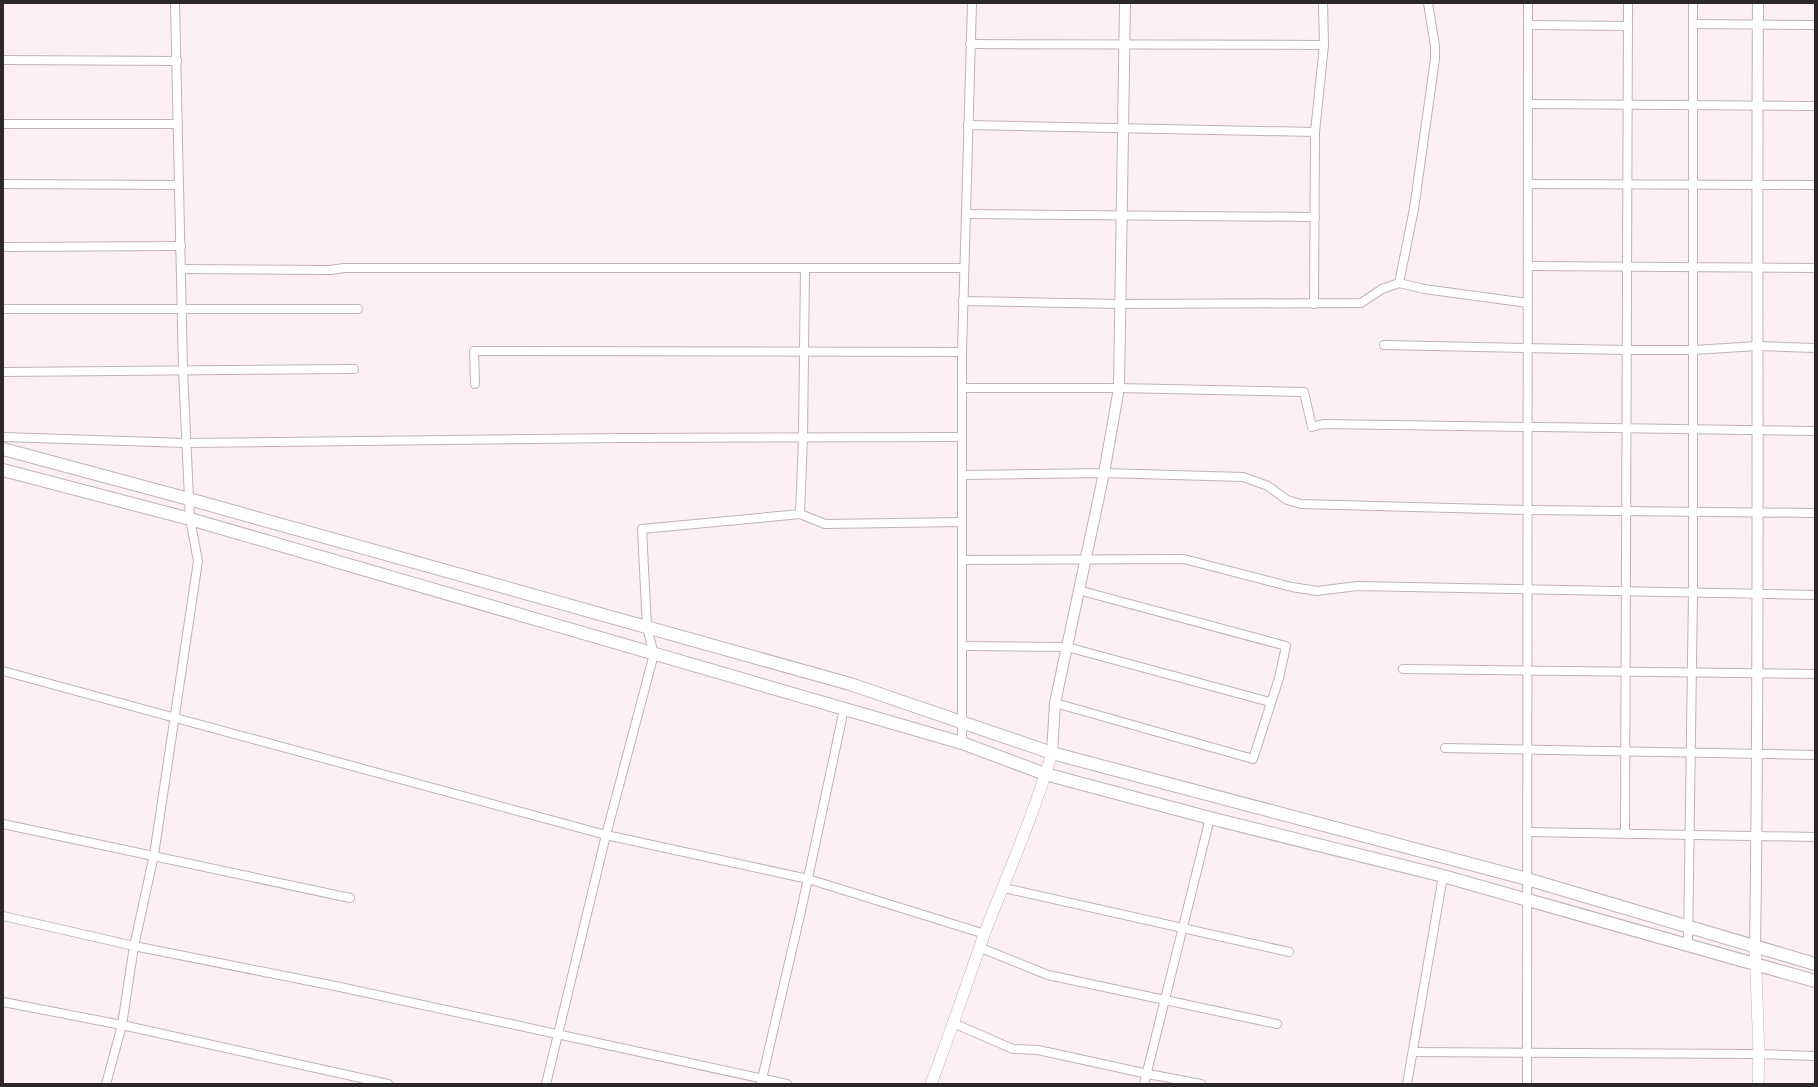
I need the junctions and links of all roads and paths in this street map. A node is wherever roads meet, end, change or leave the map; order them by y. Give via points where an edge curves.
1 (175, 3) edge
2 (972, 3) edge
3 (1125, 3) edge
4 (1323, 3) edge
5 (1428, 3) edge
6 (1528, 3) edge
7 (1628, 3) edge
8 (1694, 3) edge
9 (1758, 3) edge
10 (1693, 24) junction
11 (1528, 25) junction
12 (1758, 25) junction
13 (1815, 25) edge
14 (1628, 26) junction
15 (970, 44) junction
16 (1125, 45) junction
17 (1324, 45) junction
18 (3, 60) edge
19 (176, 61) junction
20 (1528, 104) junction
21 (1627, 105) junction
22 (1693, 105) junction
23 (1757, 105) junction
24 (1815, 106) edge
25 (3, 124) edge
26 (178, 124) junction
27 (968, 125) junction
28 (1123, 128) junction
29 (1315, 132) junction
30 (3, 184) edge
31 (1528, 184) junction
32 (1758, 184) junction
33 (179, 185) junction
34 (1627, 185) junction
35 (1693, 185) junction
36 (1815, 186) edge
37 (966, 214) junction
38 (1123, 215) junction
39 (1315, 217) junction
40 (181, 246) junction
41 (3, 247) edge
42 (1528, 266) junction
43 (1627, 267) junction
44 (181, 268) junction
45 (804, 268) junction
46 (964, 268) junction
47 (1693, 268) junction
48 (1758, 268) junction
49 (1815, 268) edge
50 (1399, 283) junction
51 (963, 301) junction
52 (1528, 303) junction
53 (1121, 304) junction
54 (1314, 304) junction
55 (3, 309) edge
56 (358, 309) dead end
57 (182, 310) junction
58 (1384, 345) dead end
59 (1757, 346) junction
60 (1529, 348) junction
61 (1815, 348) edge
62 (1627, 350) junction
63 (1694, 350) junction
64 (803, 352) junction
65 (962, 352) junction
66 (354, 368) dead end
67 (183, 370) junction
68 (3, 372) edge
69 (476, 384) dead end
70 (962, 388) junction
71 (1119, 388) junction
72 (1528, 427) junction
73 (1626, 428) junction
74 (1693, 429) junction
75 (1758, 430) junction
76 (1815, 431) edge
77 (3, 437) edge
78 (804, 437) junction
79 (962, 437) junction
80 (186, 443) junction
81 (3, 449) edge
82 (3, 470) edge
83 (1104, 473) junction
84 (962, 475) junction
85 (189, 499) junction
86 (1528, 510) junction
87 (1626, 511) junction
88 (1693, 511) junction
89 (1758, 512) junction
90 (1815, 513) edge
91 (800, 514) junction
92 (190, 519) junction
93 (962, 522) junction
94 (962, 560) junction
95 (1084, 560) junction
96 (1528, 589) junction
97 (1078, 590) junction
98 (1626, 591) junction
99 (1693, 592) junction
100 (1758, 593) junction
101 (1815, 595) edge
102 (647, 628) junction
103 (962, 646) junction
104 (1067, 647) junction
105 (654, 654) junction
106 (1403, 669) dead end
107 (3, 671) edge
108 (1528, 671) junction
109 (1626, 672) junction
110 (1759, 673) junction
111 (1692, 674) junction
112 (1815, 674) edge
113 (1270, 702) junction
114 (1055, 703) junction
115 (844, 709) junction
116 (175, 718) junction
117 (962, 723) junction
118 (962, 743) junction
119 (1445, 748) dead end
120 (1527, 749) junction
121 (1626, 751) junction
122 (1691, 752) junction
123 (1052, 753) junction
124 (1758, 754) junction
125 (1815, 755) edge
126 (1045, 774) junction
127 (1210, 818) junction
128 (3, 824) edge
129 (1527, 832) junction
130 (1625, 834) junction
131 (606, 835) junction
132 (1690, 835) junction
133 (1757, 836) junction
134 (1815, 837) edge
135 (154, 855) junction
136 (1443, 876) junction
137 (808, 879) junction
138 (1527, 879) junction
139 (1004, 888) junction
140 (350, 898) dead end
141 (1527, 900) junction
142 (3, 916) edge
143 (1688, 927) junction
144 (1183, 929) junction
145 (985, 934) junction
146 (1688, 945) junction
147 (134, 946) junction
148 (1755, 947) junction
149 (981, 948) junction
150 (1289, 952) dead end
151 (1755, 964) junction
152 (1815, 964) edge
153 (1815, 981) edge
154 (1166, 1001) junction
155 (3, 1002) edge
156 (953, 1023) junction
157 (1277, 1024) dead end
158 (122, 1025) junction
159 (558, 1034) junction
160 (1413, 1052) junction
161 (1528, 1054) junction
162 (1759, 1054) junction
163 (1815, 1056) edge
164 (1148, 1074) junction
165 (762, 1081) edge
166 (106, 1084) edge
167 (388, 1084) edge
168 (546, 1084) edge
169 (787, 1084) edge
170 (931, 1084) edge
171 (1144, 1084) edge
172 (1200, 1084) edge
173 (1407, 1084) edge
174 (1527, 1084) edge
175 (1758, 1084) edge

1 - 19 street
2 - 15 street
3 - 16 street
4 - 17 street
5 - 50 street via 1435,59 1414,209
6 - 11 street
7 - 14 street
8 - 10 street
9 - 12 street
10 - 12 street
10 - 22 street
11 - 14 street
11 - 20 street
12 - 13 street
12 - 23 street
14 - 21 street
15 - 16 street
15 - 27 street
16 - 17 street
16 - 28 street
17 - 29 street
18 - 19 street
19 - 26 street
20 - 21 street
20 - 31 street
21 - 22 street
21 - 34 street
22 - 23 street
22 - 35 street
23 - 24 street
23 - 32 street
25 - 26 street
26 - 33 street
27 - 28 street
27 - 37 street
28 - 29 street
28 - 38 street
29 - 39 street
30 - 33 street
31 - 34 street
31 - 42 street
32 - 35 street
32 - 36 street
32 - 48 street
33 - 40 street
34 - 35 street
34 - 43 street
35 - 47 street
37 - 38 street
37 - 46 street
38 - 39 street
38 - 53 street
39 - 54 street
40 - 41 street
40 - 44 street
42 - 43 street
42 - 52 street
43 - 47 street
43 - 62 street
44 - 45 street
44 - 57 street
45 - 46 street
45 - 64 street
46 - 51 street
47 - 48 street
47 - 63 street
48 - 49 street
48 - 59 street
50 - 52 street via 1424,289
50 - 54 street via 1382,289 1361,303
51 - 53 street
51 - 65 street
52 - 60 street
53 - 54 street
53 - 71 street
55 - 57 street
56 - 57 street
57 - 67 street
58 - 60 street
59 - 61 street
59 - 63 street
59 - 75 street
60 - 62 street
60 - 72 street
62 - 63 street
62 - 73 street
63 - 74 street
64 - 65 street
64 - 69 street via 474,351
64 - 78 street
65 - 70 street
66 - 67 street
67 - 68 street
67 - 80 street
70 - 71 street
70 - 79 street
71 - 72 street via 1304,392 1312,427 1323,424
71 - 83 street
72 - 73 street
72 - 86 street
73 - 74 street
73 - 87 street
74 - 75 street
74 - 88 street
75 - 76 street
75 - 89 street
77 - 80 street
78 - 79 street
78 - 80 street
78 - 91 street
79 - 84 street
80 - 85 street
81 - 85 main road
82 - 92 main road
83 - 84 street
83 - 86 street via 1243,477 1268,486 1287,500 1301,504
83 - 95 street
84 - 93 street
85 - 92 street
85 - 102 main road
86 - 87 street
86 - 96 street
87 - 88 street
87 - 98 street
88 - 89 street
88 - 99 street
89 - 90 street
89 - 100 street
91 - 93 street via 824,524
91 - 102 street via 642,529
92 - 105 main road
92 - 116 street via 198,561
93 - 94 street
94 - 95 street
94 - 103 street
95 - 96 street via 1184,559 1292,587 1318,591 1357,586
95 - 97 street
96 - 98 street
96 - 108 street
97 - 104 street
97 - 113 street via 1286,646 1279,678
98 - 99 street
98 - 109 street
99 - 100 street
99 - 111 street
100 - 101 street
100 - 110 street
102 - 105 street
102 - 117 main road via 850,684
103 - 104 street
103 - 117 street
104 - 113 street
104 - 114 street
105 - 115 main road
105 - 131 street
106 - 108 street
107 - 116 street
108 - 109 street
108 - 120 street
109 - 111 street
109 - 121 street
110 - 111 street
110 - 112 street
110 - 124 street
111 - 122 street
113 - 114 street via 1253,759
114 - 123 street
115 - 118 main road
115 - 137 street
116 - 131 street
116 - 135 street
117 - 118 street
117 - 123 main road
118 - 126 main road
119 - 120 street
120 - 121 street
120 - 129 street
121 - 122 street
121 - 130 street
122 - 124 street
122 - 132 street
123 - 126 main road
123 - 138 main road
124 - 125 street
124 - 133 street
126 - 127 main road
126 - 139 main road
127 - 136 main road
127 - 144 street
128 - 135 street
129 - 130 street
129 - 138 street
130 - 132 street
131 - 137 street
131 - 159 street
132 - 133 street
132 - 143 street
133 - 134 street
133 - 148 street
135 - 140 street
135 - 147 street
136 - 141 main road
136 - 160 street
137 - 145 street
137 - 165 street
138 - 141 street
138 - 143 main road
139 - 144 street
139 - 145 main road
141 - 146 main road
141 - 161 street
142 - 147 street
143 - 146 street
143 - 148 main road
144 - 150 street
144 - 154 street
145 - 149 main road
146 - 151 main road
147 - 158 street
147 - 159 street
148 - 151 main road
148 - 152 main road
149 - 154 street via 1048,976
149 - 156 main road
151 - 153 main road
151 - 162 main road
154 - 157 street
154 - 164 street
155 - 158 street
156 - 164 street via 1013,1049 1038,1050
156 - 170 main road
158 - 166 street
158 - 167 street
159 - 165 street
159 - 168 street
160 - 161 street
160 - 173 street
161 - 162 street
161 - 174 street
162 - 163 street
162 - 175 main road
164 - 171 street
164 - 172 street
165 - 169 street

